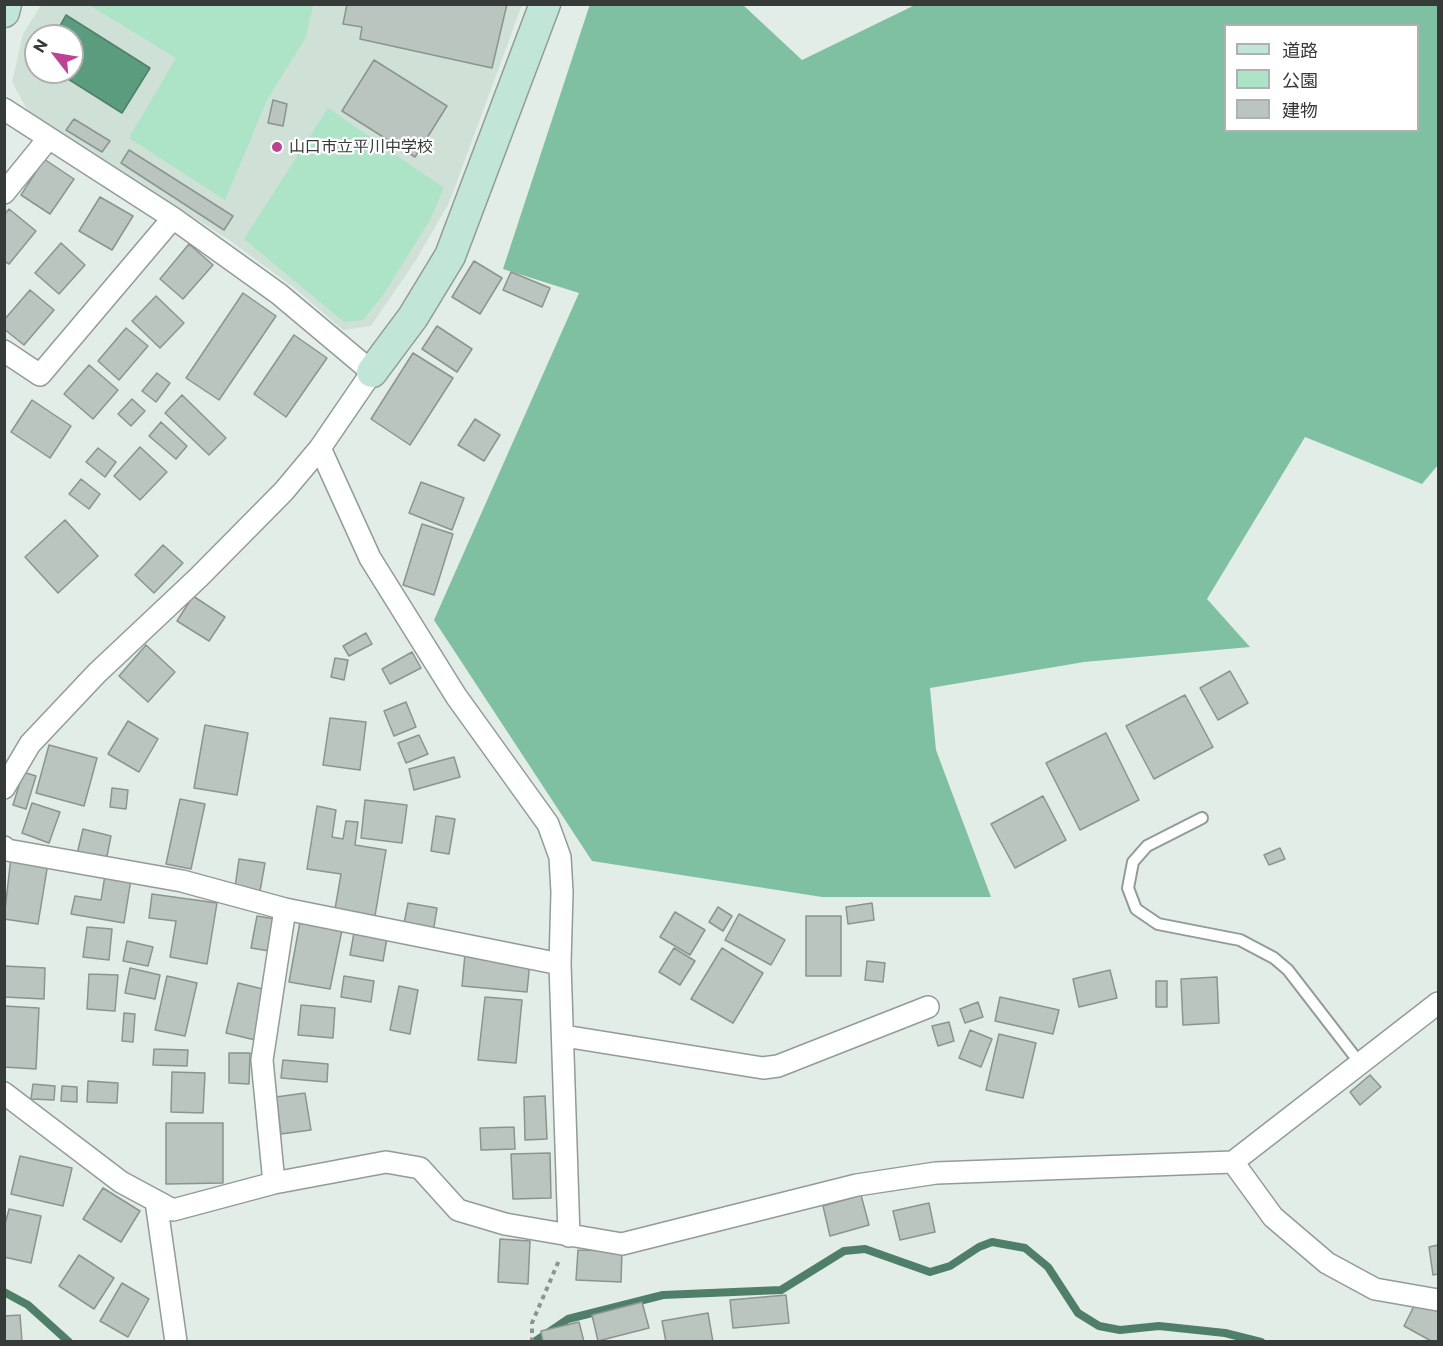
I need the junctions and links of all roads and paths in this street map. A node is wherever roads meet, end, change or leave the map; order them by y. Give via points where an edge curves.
1 (6, 4) edge
2 (545, 4) edge
3 (4, 12) edge
4 (4, 109) edge
5 (48, 139) junction
6 (4, 193) edge
7 (172, 218) junction
8 (4, 351) edge
9 (372, 372) junction
10 (320, 448) junction
11 (4, 788) edge
12 (1202, 818) dead end
13 (4, 847) edge
14 (285, 909) junction
15 (560, 964) junction
16 (1438, 1002) edge
17 (928, 1007) dead end
18 (564, 1036) junction
19 (1359, 1062) junction
20 (4, 1093) edge
21 (1233, 1162) junction
22 (274, 1183) junction
23 (156, 1201) junction
24 (569, 1236) junction
25 (1438, 1300) edge
26 (176, 1341) edge
27 (532, 1341) edge

1 - 3 street
2 - 9 street via 450,256 413,317
4 - 5 street
5 - 6 street
5 - 7 street
7 - 8 street via 40,375
7 - 9 street via 279,294
9 - 10 street
10 - 11 street via 284,491 38,736
10 - 15 street via 370,558 456,696 548,824 560,856
12 - 19 lane via 1147,846 1133,862 1128,888 1136,909 1158,924 1240,940 1274,958 1288,969
13 - 14 street via 182,881
14 - 15 street
14 - 22 street via 262,1060
15 - 18 street
16 - 19 street
17 - 18 street via 778,1066 763,1068
18 - 24 street
19 - 21 street
20 - 23 street via 121,1182
21 - 24 street via 936,1173 857,1185 622,1244
21 - 25 street via 1273,1217 1328,1263 1375,1289
22 - 23 street via 173,1210
22 - 24 street via 386,1162 420,1168 458,1209 505,1224
23 - 26 street
24 - 27 path via 532,1323

